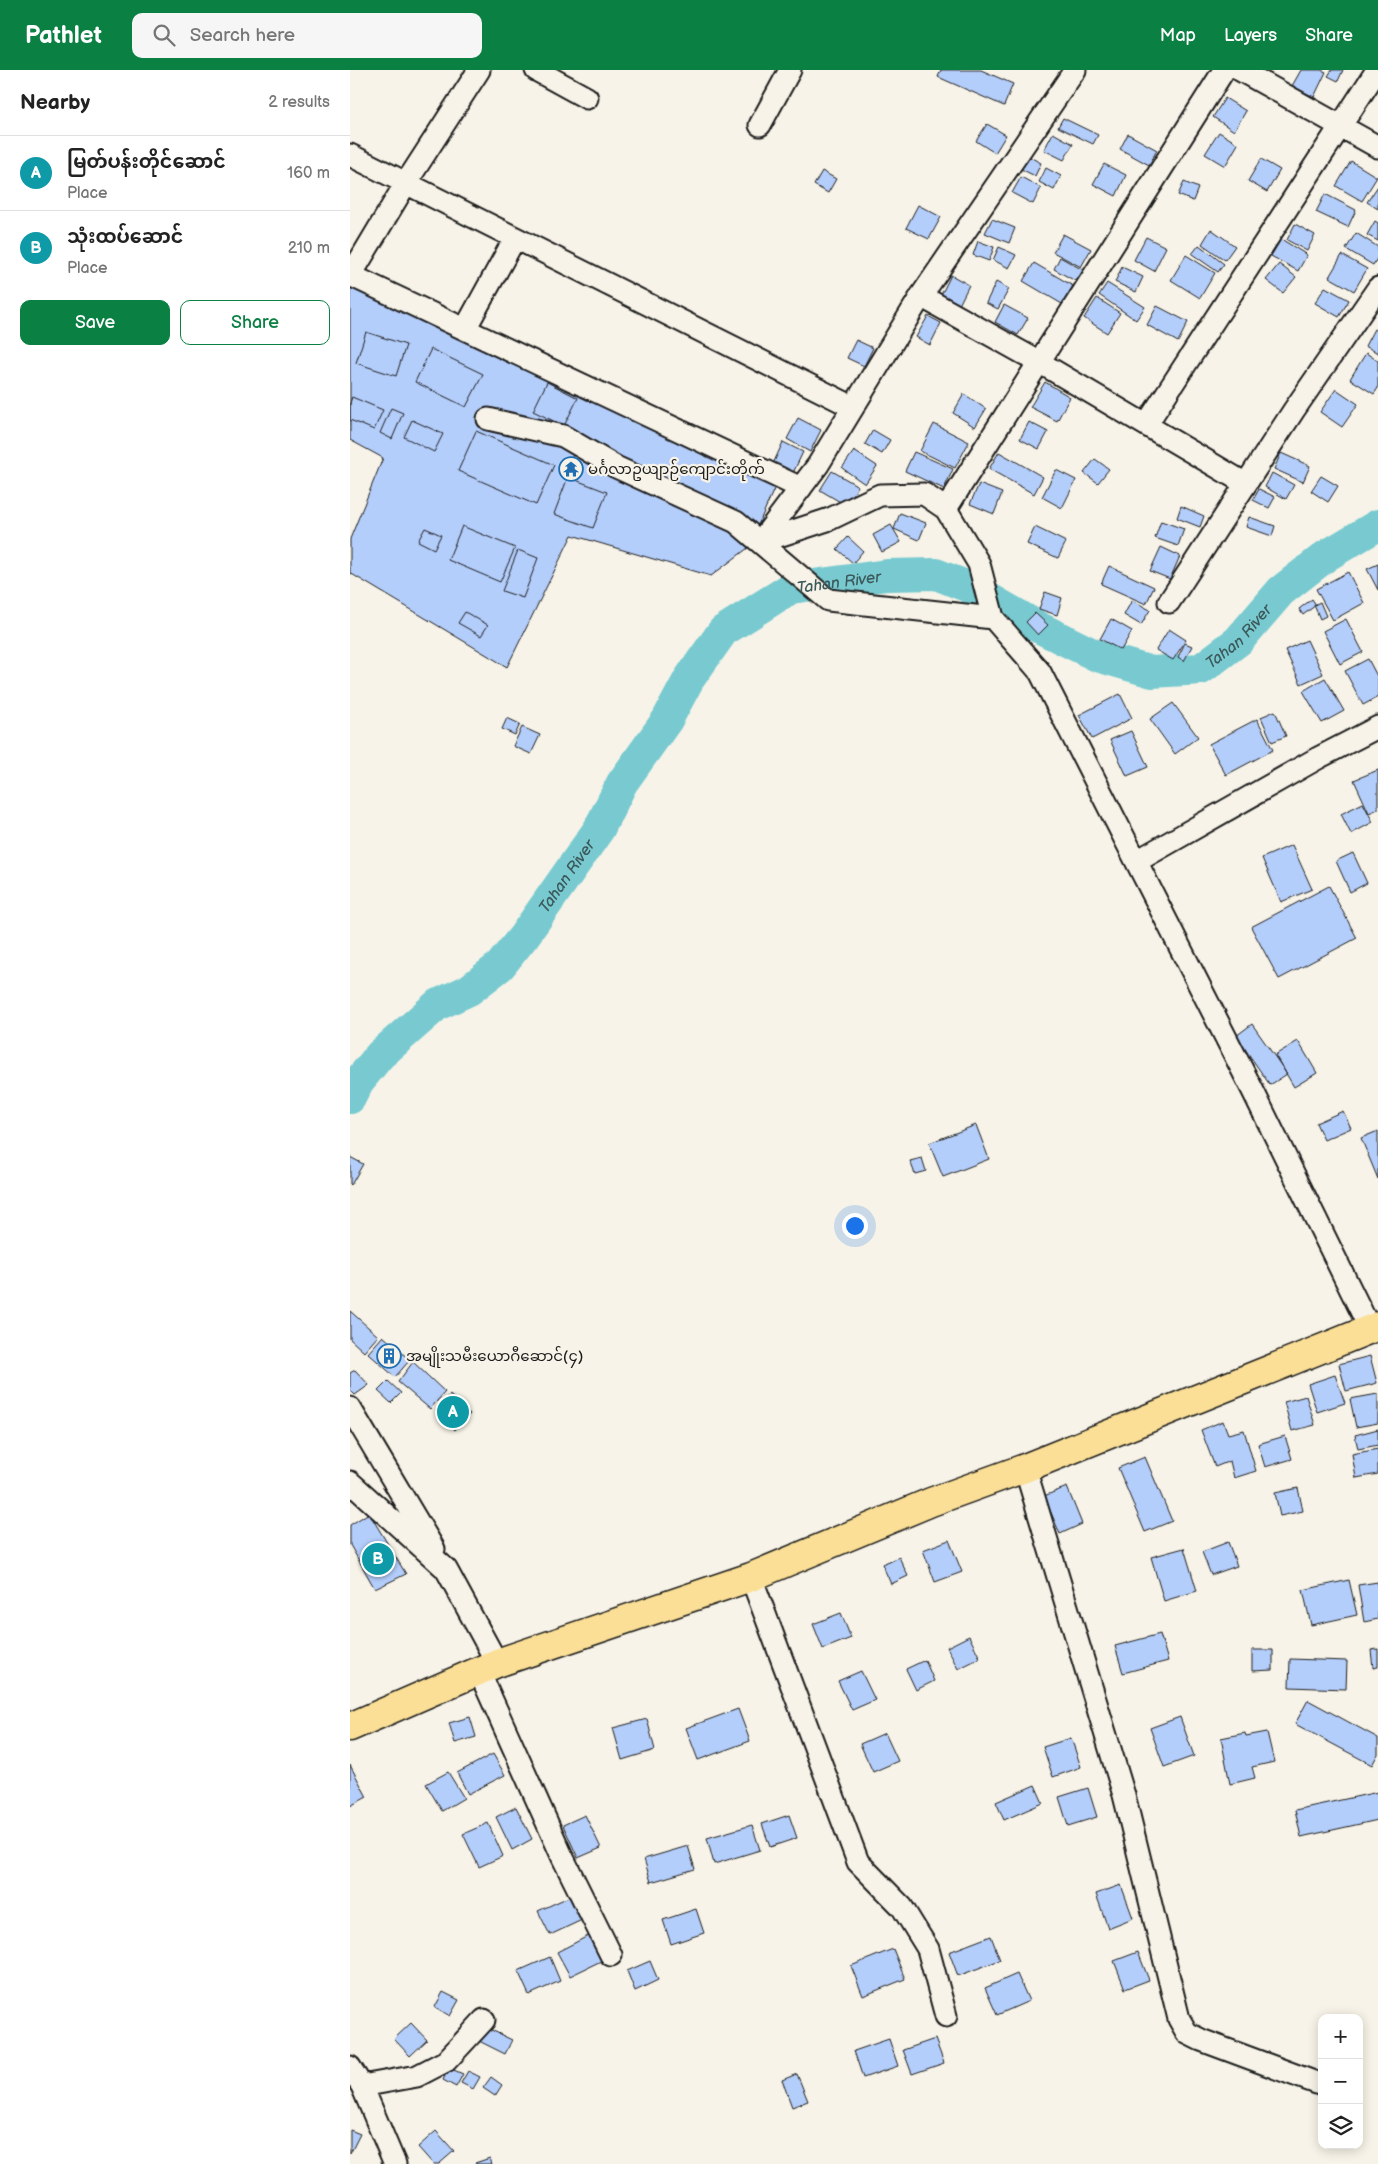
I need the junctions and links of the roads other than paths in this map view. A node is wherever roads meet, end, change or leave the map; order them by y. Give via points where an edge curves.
1 (479, 70) edge
2 (536, 70) edge
3 (790, 70) edge
4 (1075, 70) edge
5 (1224, 70) edge
6 (1240, 70) edge
7 (1377, 70) edge
8 (587, 98) dead end
9 (760, 124) dead end
10 (1340, 126) junction
11 (1378, 146) edge
12 (350, 155) edge
13 (406, 183) junction
14 (515, 238) junction
15 (351, 275) edge
16 (1378, 288) edge
17 (921, 296) junction
18 (465, 329) junction
19 (1039, 362) junction
20 (853, 407) junction
21 (488, 419) dead end
22 (1146, 425) junction
23 (1246, 484) junction
24 (800, 488) junction
25 (946, 509) junction
26 (760, 542) junction
27 (1169, 602) dead end
28 (993, 618) junction
29 (1378, 727) edge
30 (1137, 861) junction
31 (1374, 1327) edge
32 (350, 1408) edge
33 (1025, 1468) junction
34 (350, 1482) edge
35 (446, 1569) junction
36 (751, 1577) junction
37 (488, 1667) junction
38 (350, 1727) edge
39 (611, 1955) dead end
40 (946, 2016) dead end
41 (484, 2020) dead end
42 (350, 2067) edge
43 (1318, 2084) edge
44 (362, 2086) junction
45 (395, 2164) edge

1 - 13 street
2 - 8 street
3 - 9 street
4 - 17 street
5 - 19 street
6 - 10 street
7 - 10 street
10 - 11 street
10 - 22 street
12 - 13 street
13 - 14 street
13 - 15 street
14 - 18 street
14 - 20 street
15 - 18 street
16 - 23 street
17 - 19 street
17 - 20 street
18 - 24 street
19 - 22 street
19 - 25 street
20 - 24 street
21 - 26 street via 563,436 616,467 736,522
22 - 23 street
23 - 27 street
24 - 26 street
25 - 26 street via 924,494 880,495 830,518
25 - 28 street via 978,564
26 - 28 street via 828,600
28 - 30 street via 1040,672
29 - 30 street
30 - 31 street
31 - 33 highway
32 - 35 street
33 - 36 highway via 931,1502
33 - 43 street via 1124,1795 1178,2019 1187,2033 1201,2040
34 - 35 street
35 - 37 street
36 - 37 highway
36 - 40 street via 858,1862 902,1907 928,1949
37 - 38 highway
37 - 39 street via 562,1856
41 - 44 street via 446,2061 417,2076
42 - 44 street
44 - 45 street

